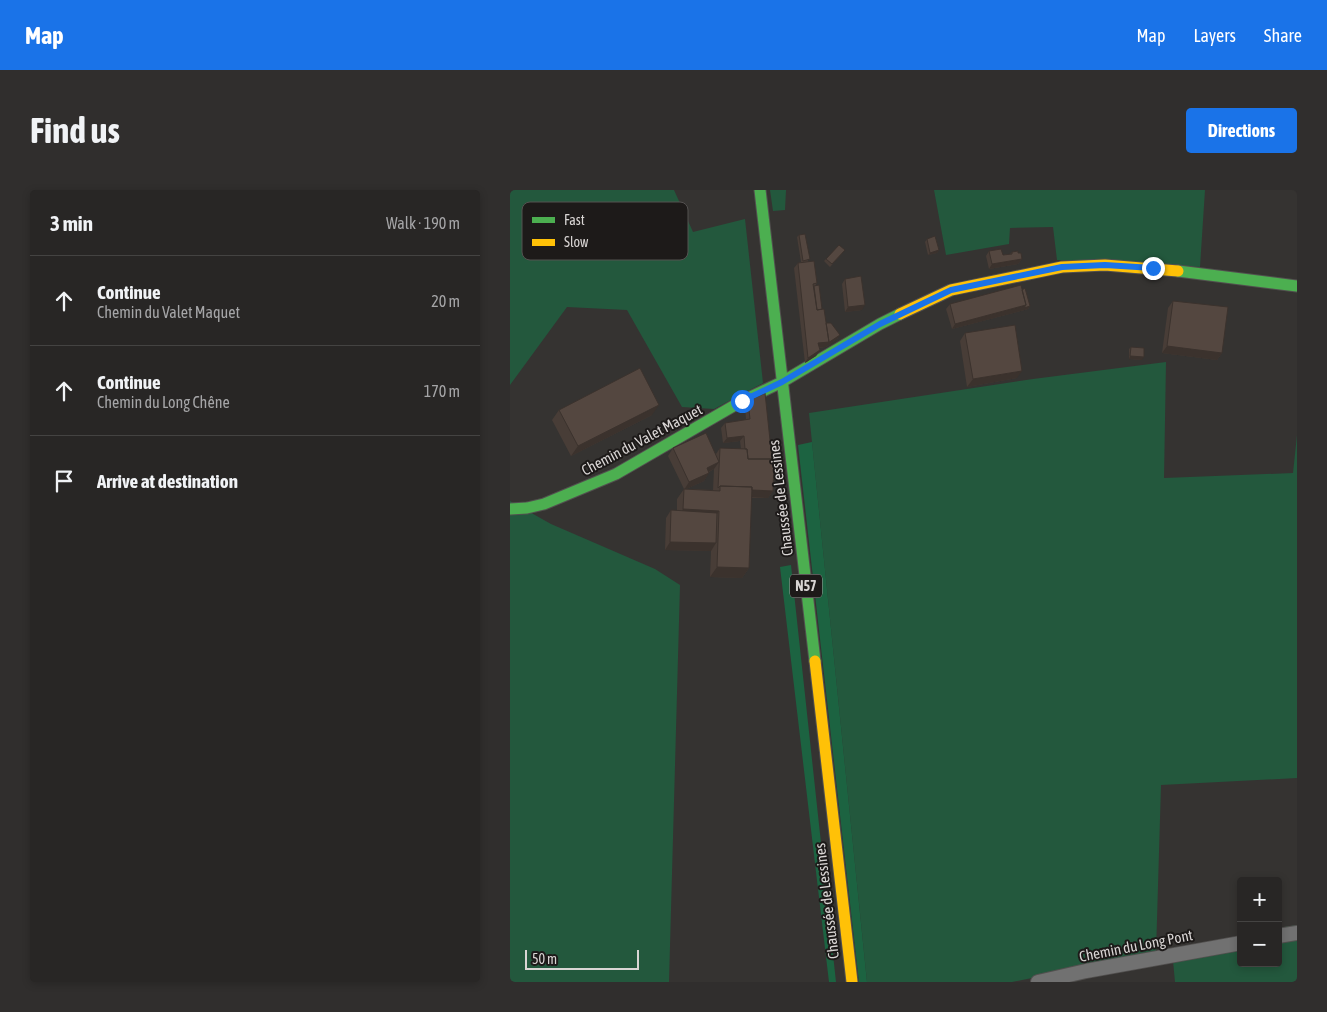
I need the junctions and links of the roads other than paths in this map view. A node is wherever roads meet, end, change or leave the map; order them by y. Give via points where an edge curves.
1 (760, 190) edge
2 (1297, 286) edge
3 (782, 382) junction
4 (510, 509) edge
5 (1297, 933) edge
6 (1282, 935) edge
7 (1237, 944) edge
8 (852, 982) edge
9 (1038, 982) edge

1 - 3 street, Chaussée de Lessines / N57
2 - 3 street, Chemin du Valet Maquet via 1153,268 1062,267 951,290 880,324
3 - 4 street, Chemin du Valet Maquet via 742,401 616,474 544,504
3 - 8 street, Chaussée de Lessines / N57
5 - 6 street
7 - 9 street, Chemin du Long Pont

